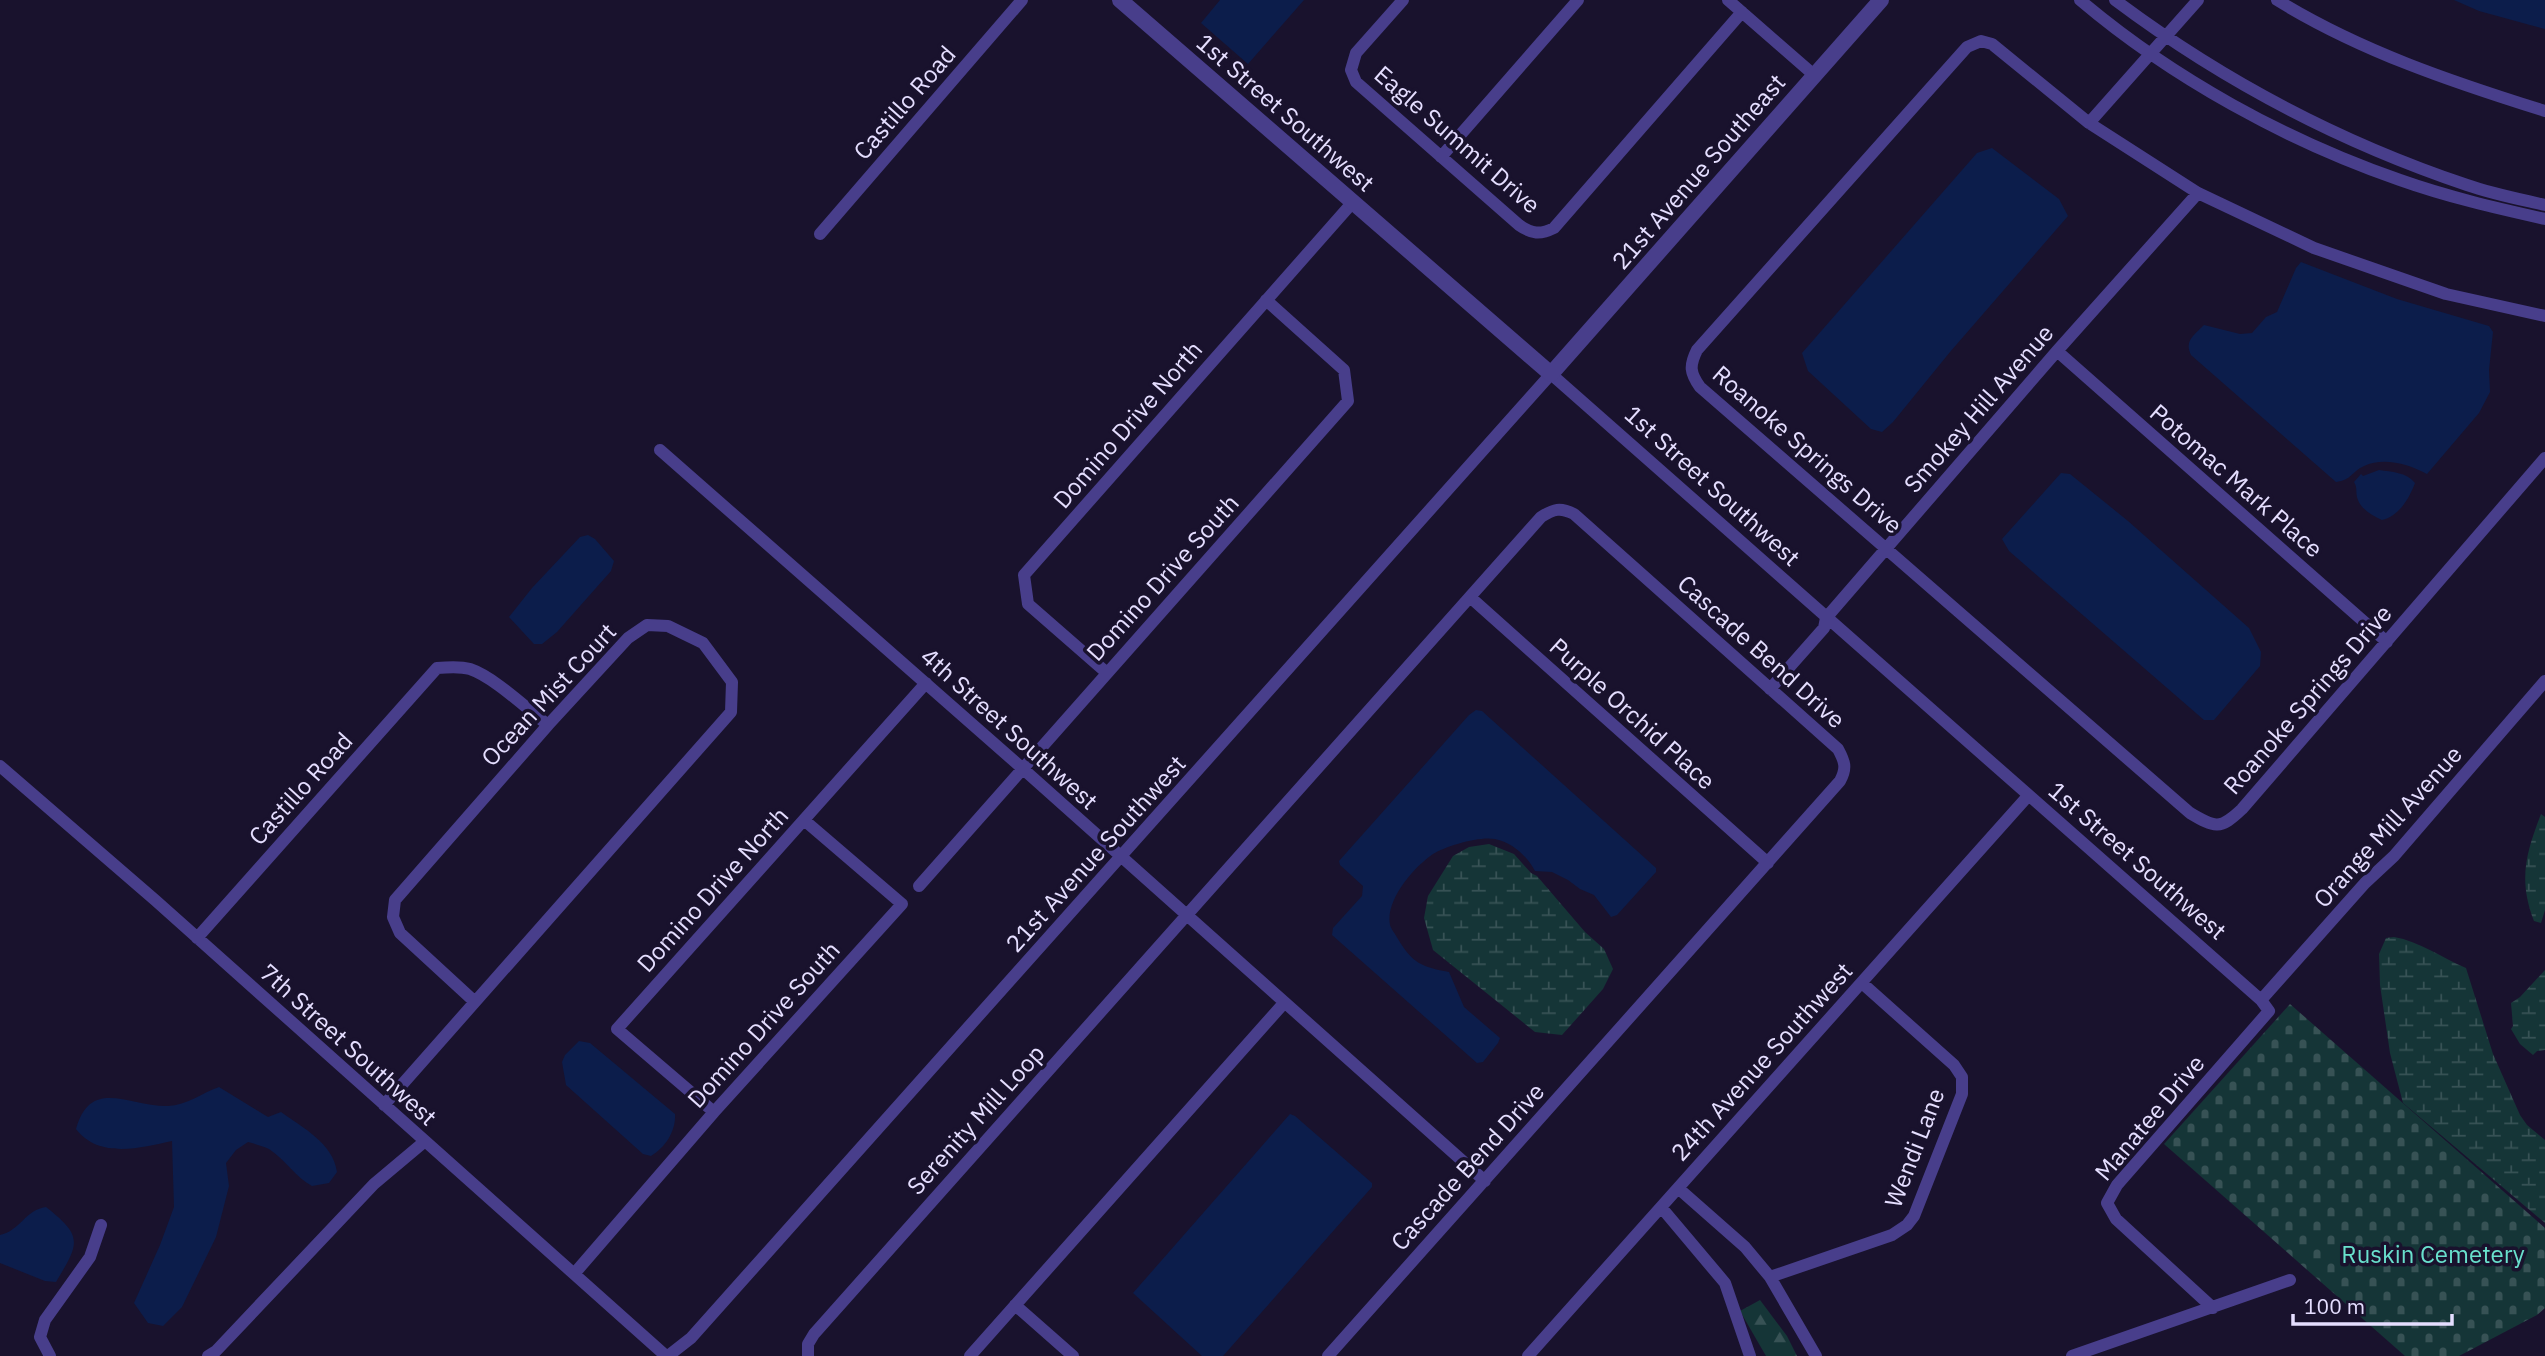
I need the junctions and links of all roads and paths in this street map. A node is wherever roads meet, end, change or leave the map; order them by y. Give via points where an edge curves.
1 (1022, 0) edge
2 (1120, 0) edge
3 (1403, 0) edge
4 (1578, 0) edge
5 (1728, 0) edge
6 (1881, 0) edge
7 (2080, 0) edge
8 (2115, 0) edge
9 (2198, 0) edge
10 (2277, 0) edge
11 (1742, 12) junction
12 (2166, 38) junction
13 (2151, 54) junction
14 (1814, 75) junction
15 (2545, 111) edge
16 (2089, 123) junction
17 (1441, 157) junction
18 (2198, 192) junction
19 (1353, 202) junction
20 (2545, 205) edge
21 (2545, 219) edge
22 (820, 234) dead end
23 (1266, 300) junction
24 (2545, 316) edge
25 (2057, 351) junction
26 (1551, 374) junction
27 (660, 450) dead end
28 (2545, 458) edge
29 (1887, 549) junction
30 (1470, 597) junction
31 (1826, 618) junction
32 (2387, 642) junction
33 (1107, 673) junction
34 (2545, 681) edge
35 (926, 683) junction
36 (1770, 689) junction
37 (548, 725) junction
38 (0, 766) edge
39 (1022, 768) junction
40 (2028, 796) junction
41 (804, 820) junction
42 (1121, 858) junction
43 (1768, 863) junction
44 (919, 886) dead end
45 (1186, 916) junction
46 (197, 938) junction
47 (1861, 983) junction
48 (475, 1003) junction
49 (1284, 1003) junction
50 (2265, 1006) junction
51 (384, 1105) junction
52 (715, 1112) junction
53 (424, 1142) junction
54 (1485, 1181) junction
55 (1678, 1188) junction
56 (1661, 1207) junction
57 (101, 1226) dead end
58 (574, 1274) junction
59 (1770, 1278) junction
60 (2290, 1280) dead end
61 (1015, 1305) junction
62 (2213, 1308) junction
63 (50, 1356) edge
64 (208, 1356) edge
65 (667, 1356) edge
66 (808, 1356) edge
67 (970, 1356) edge
68 (1073, 1356) edge
69 (1328, 1356) edge
70 (1528, 1356) edge
71 (1750, 1356) edge
72 (1816, 1356) edge
73 (2072, 1356) edge

1 - 22 street, Castillo Road
2 - 19 street, 1st Street Southwest
3 - 17 street, Eagle Summit Drive via 1356,53 1351,70 1356,82
4 - 17 street
5 - 11 street
6 - 14 street, 21st Avenue Southeast
7 - 13 street
8 - 12 street
9 - 12 street
10 - 15 street via 2423,72
11 - 14 street
11 - 17 street, Eagle Summit Drive via 1554,228 1543,234 1529,232
12 - 13 street
12 - 20 street via 2292,114 2469,186
13 - 16 street
13 - 21 street via 2307,144 2401,181
14 - 26 street, 21st Avenue Southeast
16 - 18 street, Roanoke Springs Drive
16 - 29 street, Roanoke Springs Drive via 1992,44 1980,41 1967,47 1691,363 1691,374 1700,387
18 - 24 street, Roanoke Springs Drive via 2314,248 2446,294
18 - 25 street, Smokey Hill Avenue
19 - 23 street, Domino Drive North
19 - 26 street, 1st Street Southwest
23 - 33 street, Domino Drive South via 1344,370 1348,401
23 - 33 street, Domino Drive North via 1024,575 1028,604
25 - 29 street, Smokey Hill Avenue
25 - 32 street, Potomac Mark Place
26 - 31 street, 1st Street Southwest
26 - 42 street, 21st Avenue Southwest
27 - 35 street, 4th Street Southwest
28 - 32 street, Roanoke Springs Drive
29 - 31 street, Smokey Hill Avenue
29 - 32 street, Roanoke Springs Drive via 2190,813 2217,826 2242,809
30 - 36 street, Cascade Bend Drive via 1541,517 1553,509 1564,509
30 - 43 street, Purple Orchid Place
30 - 45 street, Cascade Bend Drive
31 - 36 street, Smokey Hill Avenue via 1824,628
31 - 40 street, 1st Street Southwest
33 - 39 street, Domino Drive South
34 - 50 street, Orange Mill Avenue via 2394,856 2365,883
35 - 39 street, 4th Street Southwest
35 - 41 street, Domino Drive North
36 - 43 street, Cascade Bend Drive via 1838,749 1845,772
37 - 46 street, Castillo Road via 471,669 437,668
37 - 48 street, Ocean Mist Court via 395,900 393,917 400,933
37 - 48 street, Ocean Mist Court via 628,638 647,625 668,626 703,643 732,682 731,712
38 - 46 street, 7th Street Southwest
39 - 42 street, 4th Street Southwest
39 - 44 street, Domino Drive South
40 - 47 street, 24th Avenue Southwest
40 - 50 street, 1st Street Southwest
41 - 52 street, Domino Drive South via 902,904
41 - 52 street, Domino Drive North via 617,1029
42 - 45 street, 4th Street Southwest
42 - 65 street, 21st Avenue Southwest via 691,1338
43 - 54 street, Cascade Bend Drive
45 - 49 street, 4th Street Southwest
45 - 66 street, Serenity Mill Loop via 814,1334
46 - 51 street, 7th Street Southwest
47 - 55 street, 24th Avenue Southwest
47 - 59 street, Wendi Lane via 1954,1065 1962,1077 1962,1094 1908,1225 1892,1235
48 - 51 street, Ocean Mist Court
49 - 54 street, 4th Street Southwest
49 - 61 street
50 - 62 street, Manatee Drive via 2107,1203 2116,1219
51 - 53 street, 7th Street Southwest
52 - 58 street, Domino Drive South
53 - 58 street, 7th Street Southwest
53 - 64 street via 374,1184
54 - 69 street, Cascade Bend Drive
55 - 56 street, 24th Avenue Southwest
55 - 59 street via 1745,1247
56 - 70 street, 24th Avenue Southwest
56 - 71 street via 1725,1283
57 - 63 street via 90,1257 45,1320 40,1337
58 - 65 street, 7th Street Southwest
59 - 72 street
60 - 62 street
61 - 67 street
61 - 68 street
62 - 73 street

